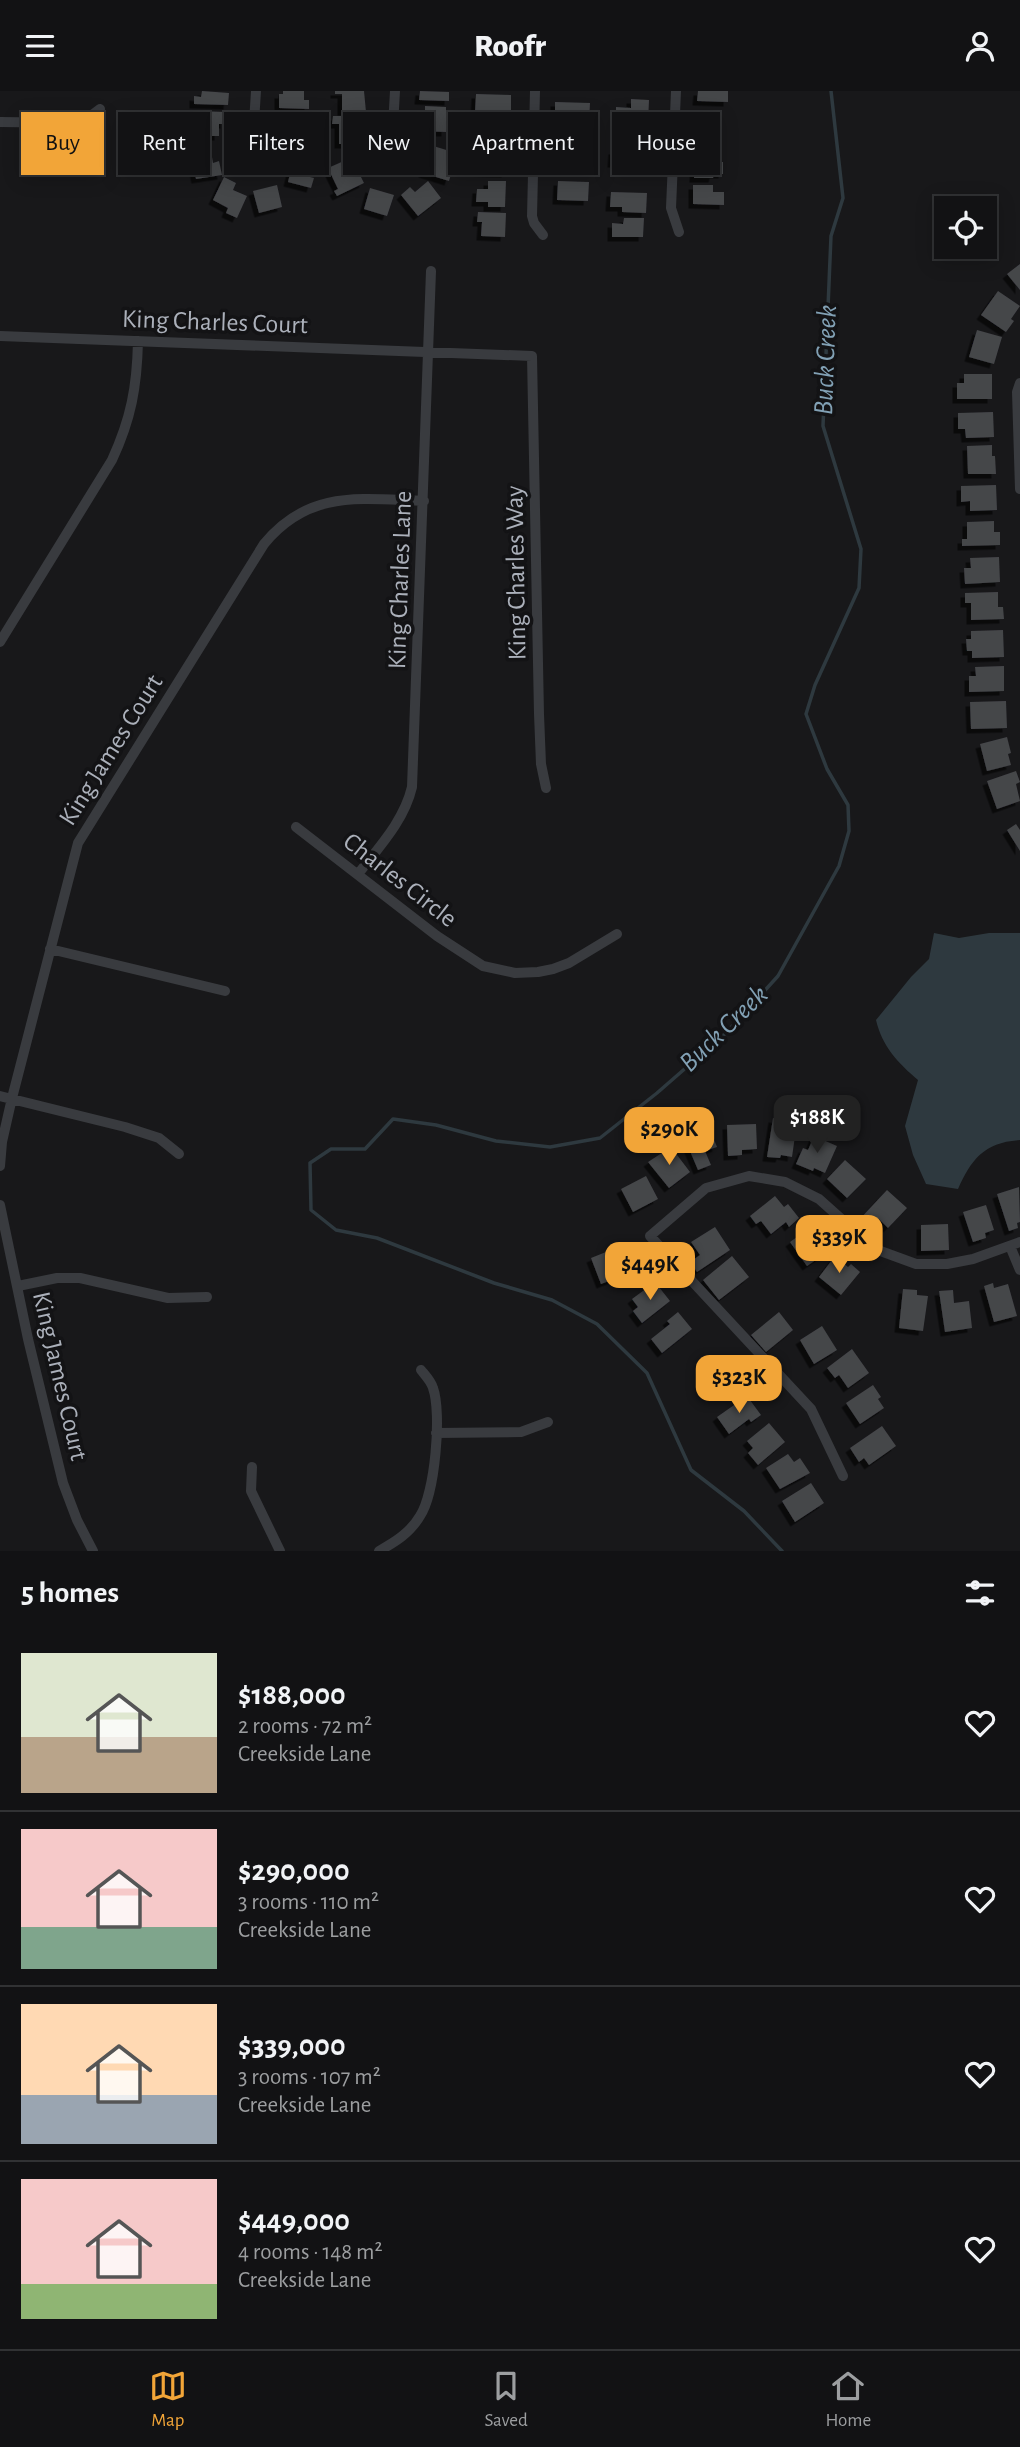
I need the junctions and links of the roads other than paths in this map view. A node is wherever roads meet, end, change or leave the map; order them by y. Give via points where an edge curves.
1 (256, 91) edge
2 (395, 91) edge
3 (536, 91) edge
4 (676, 91) edge
5 (100, 109) dead end
6 (255, 112) edge
7 (394, 112) edge
8 (0, 122) edge
9 (679, 232) dead end
10 (543, 235) dead end
11 (431, 271) dead end
12 (0, 336) edge
13 (138, 341) junction
14 (428, 351) junction
15 (532, 356) joint
16 (1020, 383) edge
17 (1020, 489) edge
18 (424, 501) junction
19 (0, 642) edge
20 (546, 788) dead end
21 (296, 827) dead end
22 (358, 873) junction
23 (617, 934) dead end
24 (50, 949) junction
25 (226, 991) dead end
26 (0, 1096) edge
27 (12, 1098) junction
28 (179, 1154) dead end
29 (0, 1166) edge
30 (0, 1205) edge
31 (1015, 1244) edge
32 (1020, 1270) edge
33 (18, 1286) junction
34 (206, 1297) dead end
35 (421, 1370) dead end
36 (548, 1422) dead end
37 (436, 1433) junction
38 (252, 1467) dead end
39 (843, 1476) dead end
40 (93, 1551) edge
41 (279, 1551) edge
42 (379, 1551) edge

1 - 6 street
2 - 7 street
3 - 10 street via 532,216
4 - 9 street via 671,208
5 - 8 street via 77,123
11 - 14 street, King Charles Lane
12 - 13 street, King Charles Court
13 - 14 street, King Charles Court
13 - 19 street via 133,404 112,460
14 - 15 street, King Charles Court
14 - 18 street, King Charles Lane
15 - 20 street, King Charles Way via 539,714
16 - 17 street
18 - 22 street, King Charles Lane via 412,787 405,810
18 - 24 street, King James Court via 324,503 295,515 274,531 85,829 73,856
21 - 22 street, Charles Circle
22 - 23 street, Charles Circle via 480,965 515,973 554,969
24 - 25 street
24 - 27 street, King James Court
26 - 27 street
27 - 28 street via 159,1138
27 - 29 street, King James Court
30 - 33 street, King James Court
31 - 32 street
31 - 39 street via 973,1259 916,1264 875,1249 819,1199 785,1182 749,1177 706,1188 650,1236 811,1409
33 - 34 street via 79,1278 168,1298
33 - 40 street, King James Court via 63,1483
35 - 37 street via 433,1388
36 - 37 street via 521,1432
37 - 42 street via 434,1473 426,1505 409,1530
38 - 41 street via 251,1491

